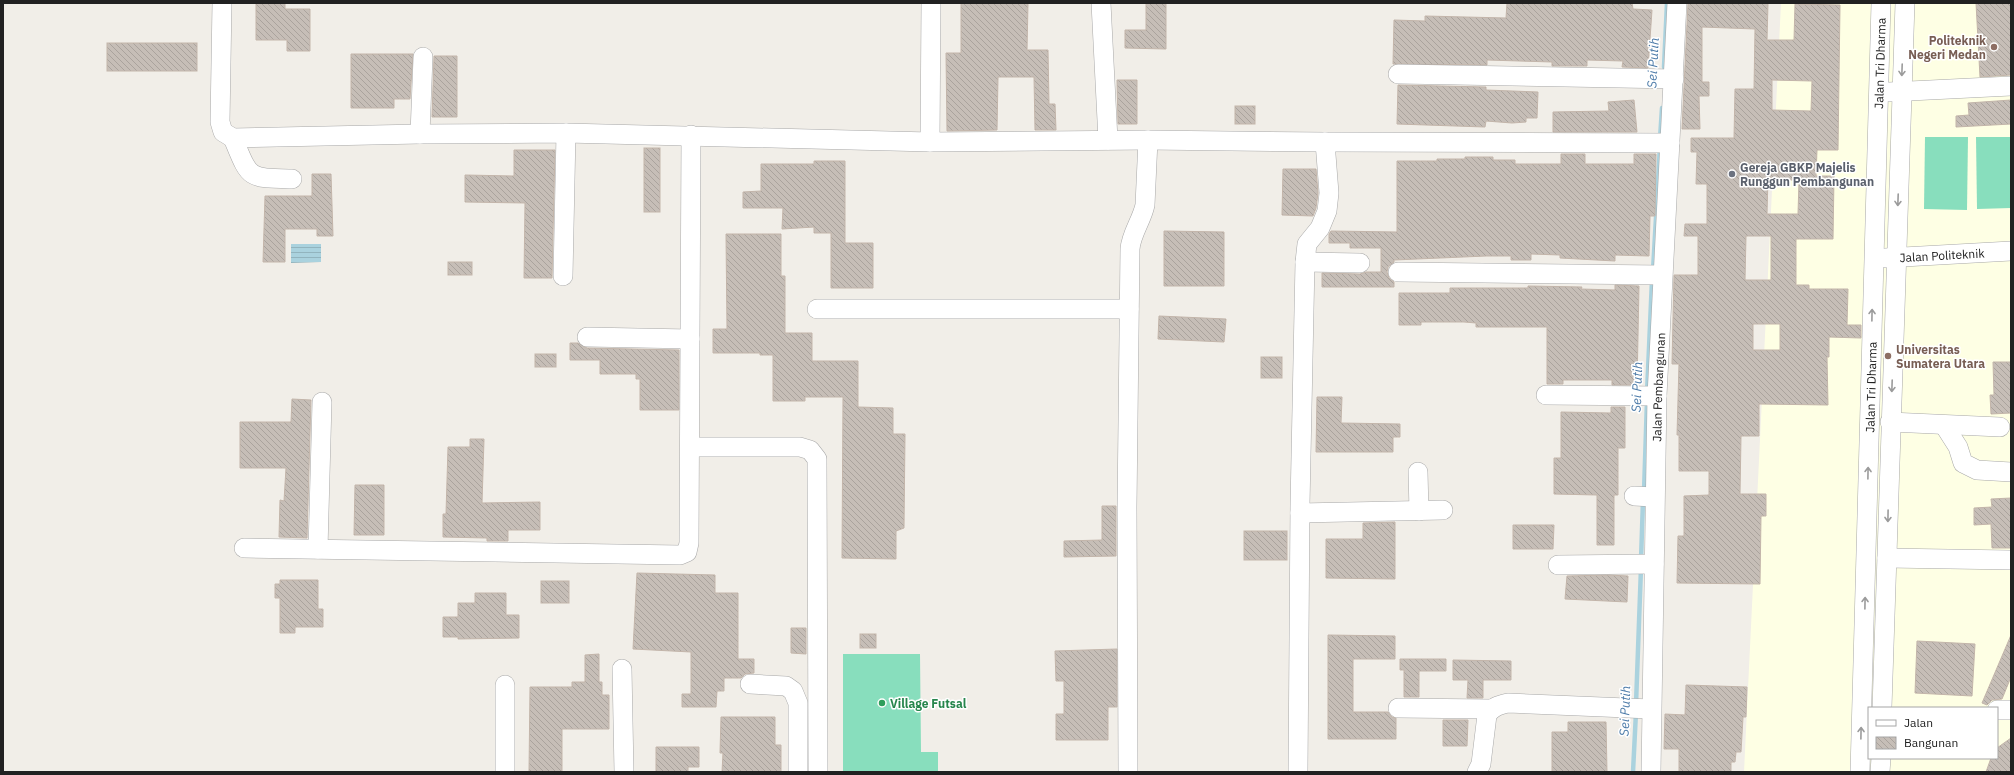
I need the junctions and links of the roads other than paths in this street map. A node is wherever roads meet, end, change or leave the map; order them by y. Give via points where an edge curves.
1 (222, 3) edge
2 (931, 3) edge
3 (1101, 3) edge
4 (1677, 3) edge
5 (1881, 3) edge
6 (1905, 3) edge
7 (423, 57) dead end
8 (1398, 74) dead end
9 (1668, 79) junction
10 (2011, 86) edge
11 (1902, 92) junction
12 (1878, 93) junction
13 (566, 133) junction
14 (420, 134) junction
15 (691, 135) junction
16 (233, 138) junction
17 (1108, 140) junction
18 (1148, 140) junction
19 (930, 142) junction
20 (1325, 142) junction
21 (1662, 142) junction
22 (292, 179) dead end
23 (2011, 251) edge
24 (1896, 258) junction
25 (1873, 259) junction
26 (1304, 262) junction
27 (1360, 263) dead end
28 (1398, 272) dead end
29 (1656, 275) junction
30 (563, 276) dead end
31 (817, 310) dead end
32 (1129, 310) junction
33 (587, 337) dead end
34 (690, 339) junction
35 (1546, 395) dead end
36 (1652, 396) junction
37 (322, 402) dead end
38 (1890, 422) junction
39 (1944, 425) junction
40 (2000, 427) dead end
41 (691, 447) junction
42 (1418, 472) dead end
43 (2011, 472) edge
44 (1443, 510) dead end
45 (1419, 511) junction
46 (1300, 513) junction
47 (244, 548) dead end
48 (318, 549) junction
49 (1887, 558) junction
50 (2011, 560) edge
51 (1644, 564) junction
52 (1558, 565) dead end
53 (622, 669) dead end
54 (750, 684) dead end
55 (505, 685) dead end
56 (1862, 695) junction
57 (1882, 701) edge
58 (1398, 708) dead end
59 (1641, 708) junction
60 (1491, 709) junction
61 (1998, 710) edge
62 (2011, 710) edge
63 (1881, 759) edge
64 (505, 772) edge
65 (624, 772) edge
66 (798, 772) edge
67 (818, 772) edge
68 (1128, 772) edge
69 (1298, 772) edge
70 (1477, 772) edge
71 (1650, 772) edge
72 (1860, 772) edge
73 (1880, 772) edge

1 - 16 street via 220,122 223,132
2 - 19 street
3 - 17 street
4 - 9 street, Jalan Pembangunan
5 - 12 street, Jalan Tri Dharma
6 -> 11 street, Jalan Tri Dharma
7 - 14 street
8 - 9 street
9 - 21 street, Jalan Pembangunan
10 - 11 street
11 - 12 street
11 -> 24 street, Jalan Tri Dharma
12 - 25 street, Jalan Tri Dharma
13 - 14 street
13 - 15 street
13 - 30 street
14 - 16 street
15 - 19 street
15 - 34 street
16 - 22 street via 243,165 249,172 260,178
17 - 18 street
17 - 19 street
18 - 20 street
18 - 32 street via 1145,205 1143,216 1130,243
20 - 21 street
20 - 26 street via 1327,211 1320,228 1307,244
21 - 29 street, Jalan Pembangunan
23 - 24 street, Jalan Politeknik
24 - 25 street, Jalan Politeknik
24 -> 38 street, Jalan Tri Dharma
56 -> 25 street, Jalan Tri Dharma
26 - 27 street
26 - 46 street
28 - 29 street
29 - 36 street, Jalan Pembangunan
31 - 32 street
32 - 68 street
33 - 34 street
34 - 41 street
35 - 36 street
36 - 51 street, Jalan Pembangunan via 1645,497
37 - 48 street
38 - 39 street
38 -> 49 street, Jalan Tri Dharma
39 - 40 street
39 - 43 street via 1958,448 1963,463 1977,470
41 - 48 street via 689,543 687,552 680,555
41 - 67 street via 800,447 810,450 817,458
42 - 45 street
44 - 45 street
45 - 46 street
46 - 69 street
47 - 48 street
49 - 50 street
49 - 57 street, Jalan Tri Dharma
51 - 52 street
51 - 59 street, Jalan Pembangunan
53 - 65 street
54 - 66 street via 786,686 793,691 798,703
55 - 64 street
56 - 57 street
72 -> 56 street, Jalan Tri Dharma
58 - 60 street
59 - 60 street via 1508,703
59 - 71 street, Jalan Pembangunan
60 - 70 street via 1486,715 1481,764
61 - 62 street
63 - 73 street

